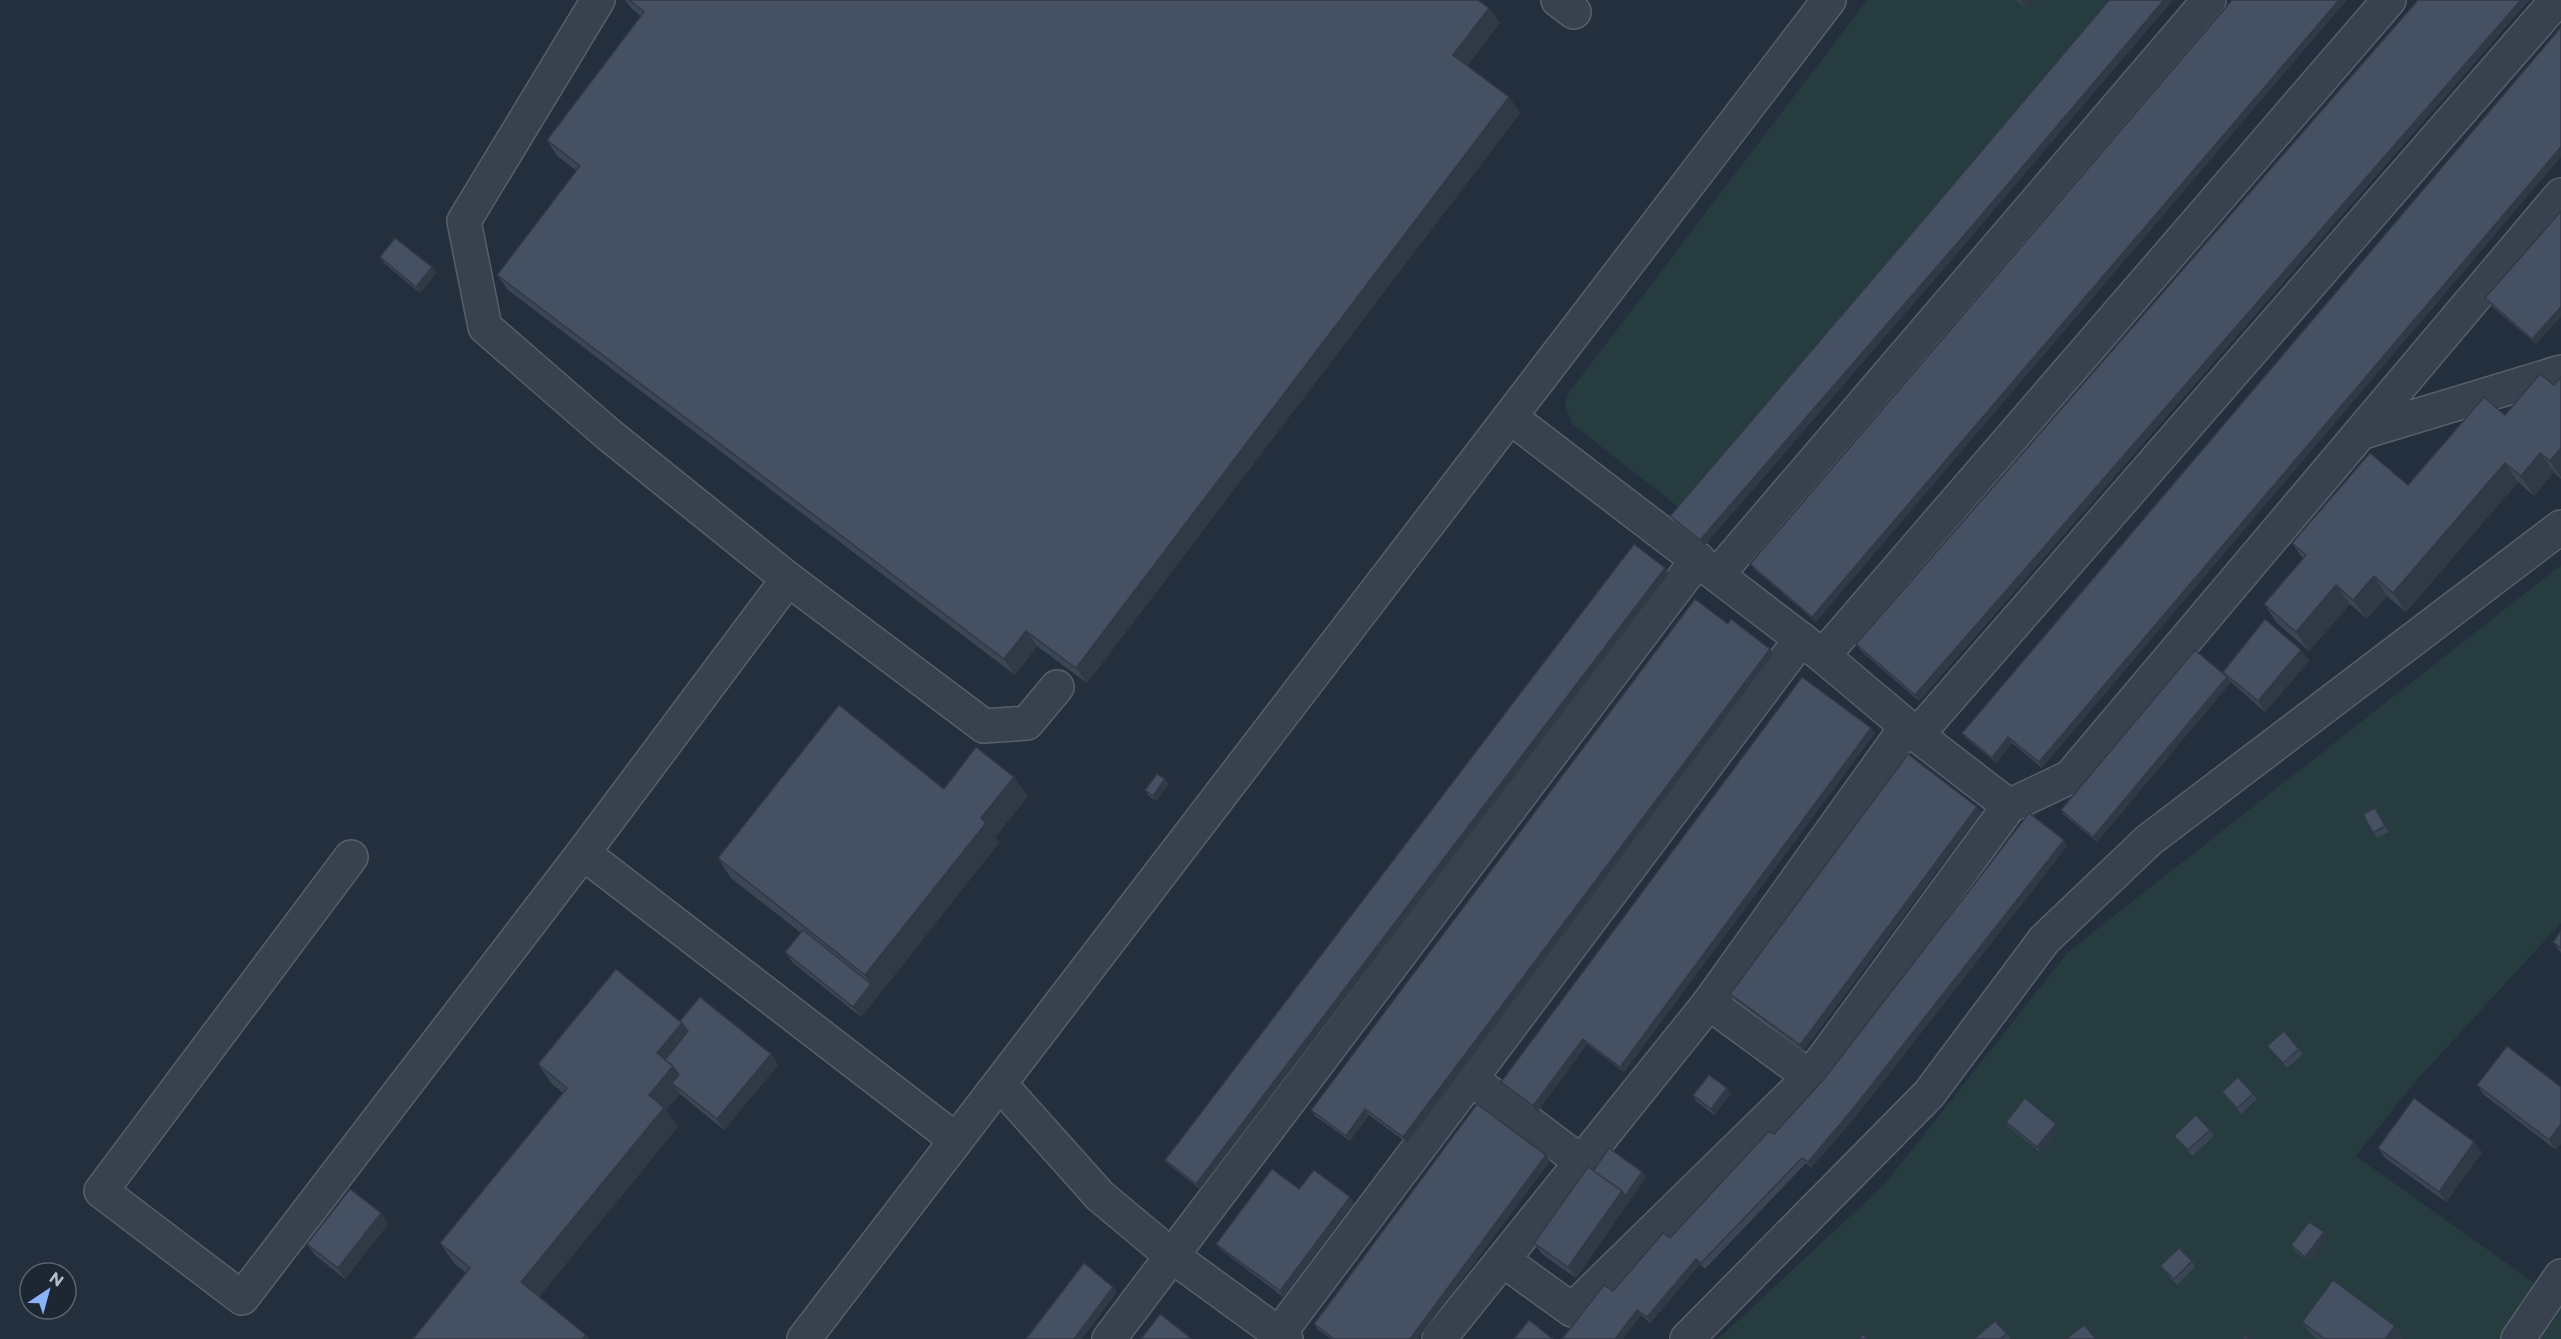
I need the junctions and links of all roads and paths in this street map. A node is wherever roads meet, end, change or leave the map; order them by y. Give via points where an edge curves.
1 (598, 0) edge
2 (1829, 0) edge
3 (2208, 0) edge
4 (2389, 0) edge
5 (2557, 0) edge
6 (2561, 195) edge
7 (2561, 372) edge
8 (1510, 417) junction
9 (2360, 433) junction
10 (2561, 527) edge
11 (1708, 567) junction
12 (788, 579) junction
13 (1812, 648) junction
14 (1057, 687) edge
15 (1912, 731) junction
16 (2009, 806) junction
17 (583, 853) junction
18 (351, 857) dead end
19 (1709, 1004) junction
20 (1810, 1077) junction
21 (1470, 1078) junction
22 (1000, 1084) junction
23 (956, 1140) junction
24 (1581, 1162) junction
25 (1172, 1256) junction
26 (1503, 1260) junction
27 (2561, 1276) edge
28 (1280, 1337) edge
29 (804, 1339) edge
30 (1109, 1339) edge
31 (1439, 1339) edge
32 (1687, 1339) edge
33 (2518, 1339) edge

1 - 12 street via 464,221 484,327 608,434
2 - 8 street
3 - 11 street
4 - 13 street
5 - 15 street
6 - 9 street
7 - 9 street
8 - 11 street
8 - 22 street
9 - 16 street via 2070,777
10 - 32 street via 2149,840 2044,940 1929,1094
11 - 13 street
11 - 25 street
12 - 14 street via 984,726 1027,723
12 - 17 street
13 - 15 street
13 - 21 street
15 - 16 street
15 - 19 street
16 - 20 street
17 - 18 street via 242,1299 101,1191
17 - 23 street
19 - 20 street
19 - 24 street
20 - 26 street via 1572,1310
21 - 24 street
21 - 28 street
22 - 23 street
22 - 25 street via 1100,1196
23 - 29 street
24 - 26 street
25 - 28 street
25 - 30 street
26 - 31 street
27 - 33 street

